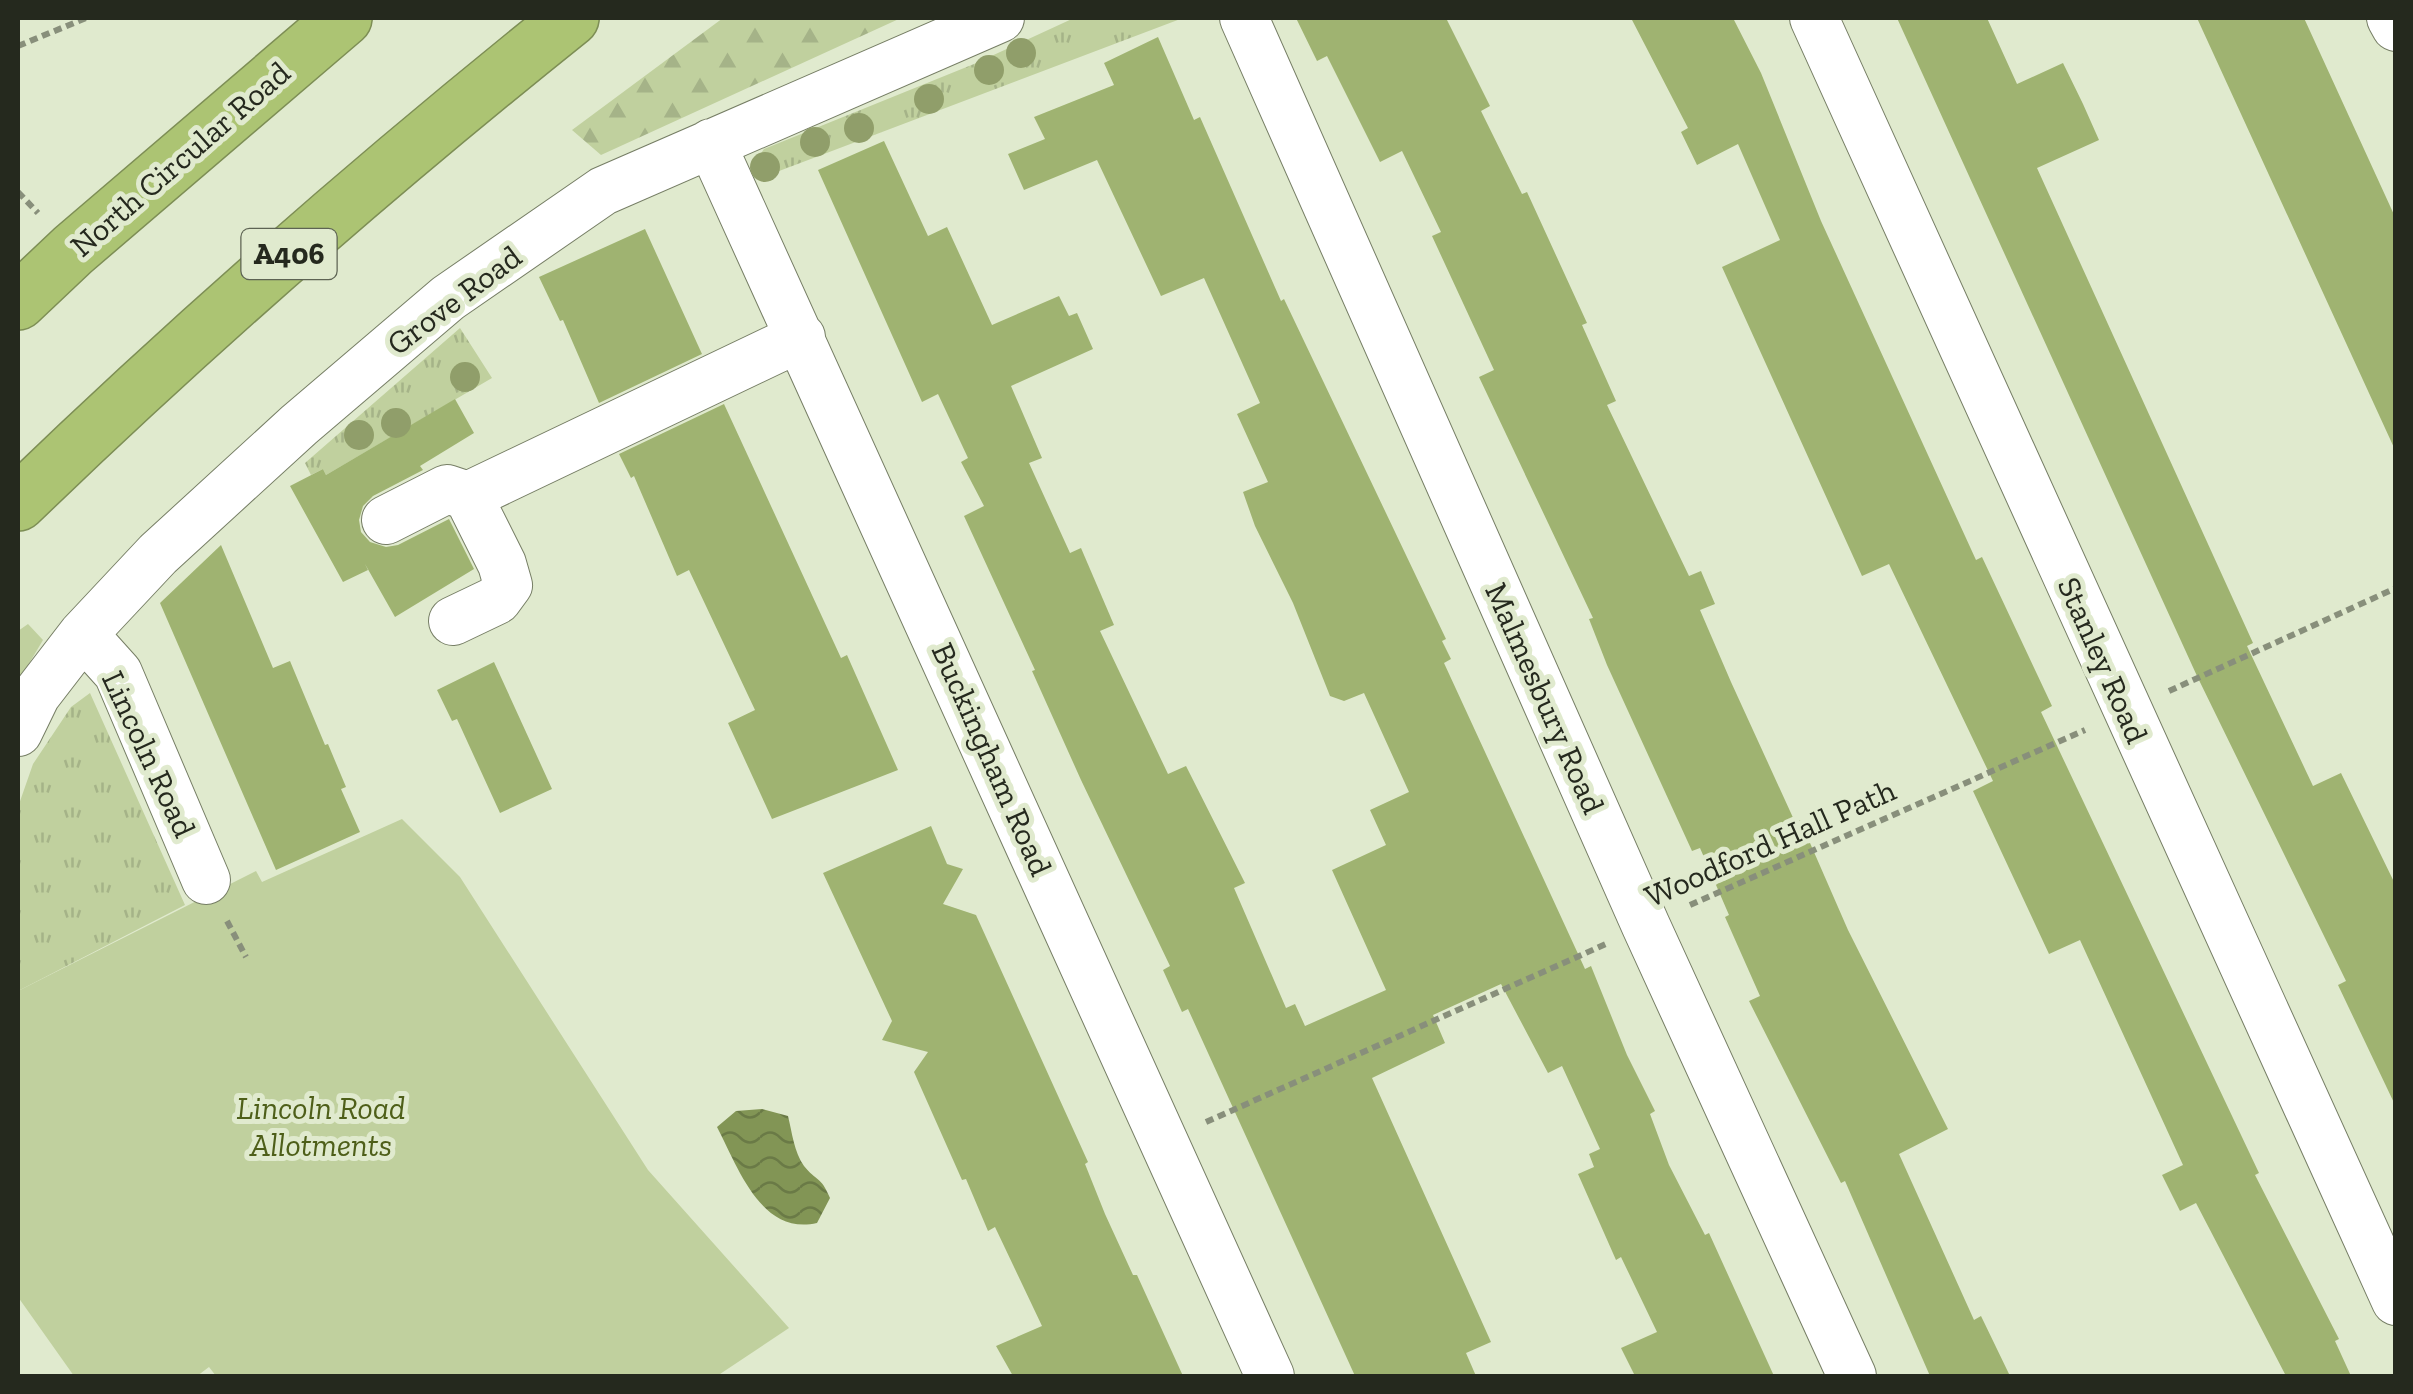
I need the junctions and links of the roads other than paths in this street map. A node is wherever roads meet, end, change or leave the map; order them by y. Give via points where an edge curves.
1 (344, 18) edge
2 (571, 18) edge
3 (1000, 18) edge
4 (1244, 18) edge
5 (1814, 18) edge
6 (2391, 18) edge
7 (2396, 27) edge
8 (711, 143) junction
9 (18, 302) edge
10 (801, 337) junction
11 (468, 496) junction
12 (18, 503) edge
13 (386, 520) dead end
14 (453, 621) dead end
15 (83, 634) junction
16 (18, 732) edge
17 (206, 880) dead end
18 (2396, 1301) edge
19 (1270, 1376) edge
20 (1852, 1376) edge

1 - 9 highway, North Circular Road
2 - 12 highway, A406 via 418,140
3 - 8 street, Grove Road
4 - 20 street, Malmesbury Road
5 - 18 street, Stanley Road
6 - 7 street
8 - 10 street, Buckingham Road
8 - 15 street, Grove Road via 603,191 448,298 172,541
10 - 11 street
10 - 19 street, Buckingham Road
11 - 13 street via 447,490
11 - 14 street via 508,585 498,600
15 - 16 street, Grove Road
15 - 17 street, Lincoln Road via 118,672

